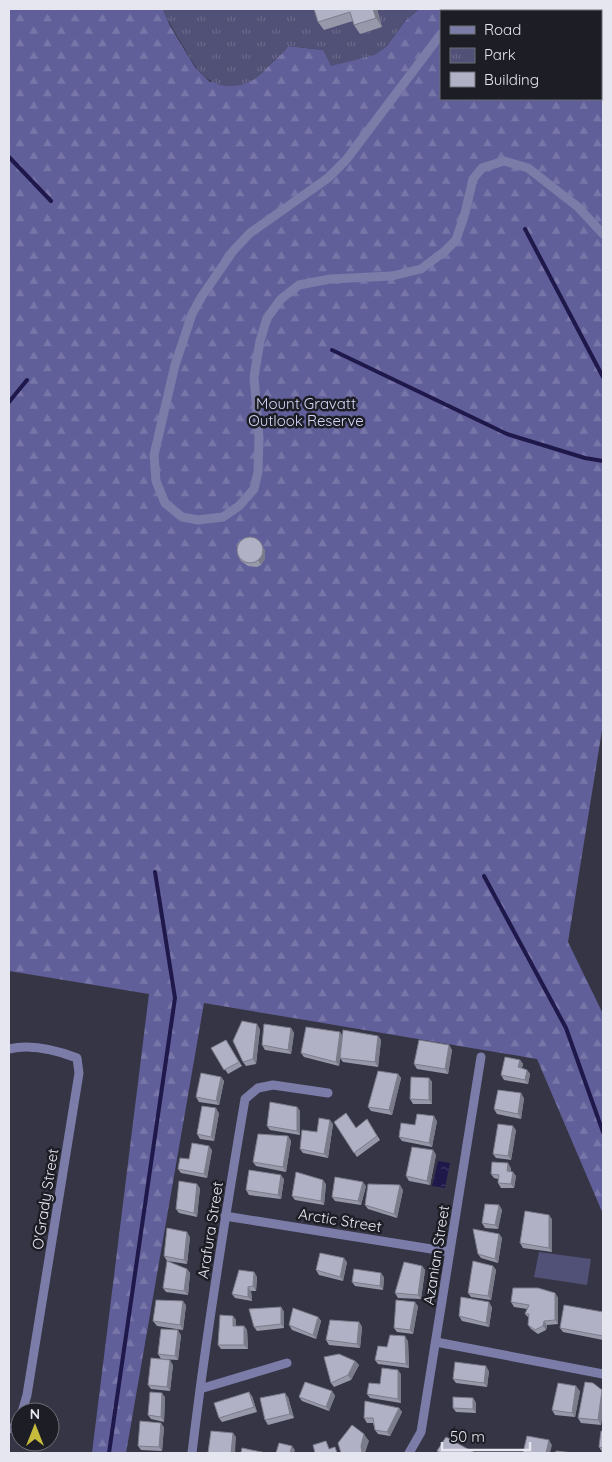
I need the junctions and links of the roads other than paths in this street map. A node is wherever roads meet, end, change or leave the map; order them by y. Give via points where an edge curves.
1 (440, 35) edge
2 (603, 234) edge
3 (9, 1049) edge
4 (481, 1057) dead end
5 (328, 1093) dead end
6 (225, 1216) junction
7 (450, 1252) junction
8 (436, 1342) junction
9 (287, 1363) dead end
10 (603, 1374) edge
11 (200, 1389) junction
12 (25, 1402) edge
13 (192, 1453) edge
14 (409, 1453) edge

1 - 2 street via 346,160 328,178 250,233 233,251 202,296 192,314 175,365 154,455 156,481 165,503 182,517 198,520 223,517 239,506 254,489 259,438 254,377 267,318 281,299 298,285 330,279 392,276 422,269 456,240 473,179 482,168 504,161 528,168 578,207
3 - 12 street, O'Grady Street via 20,1046 61,1052 76,1058 79,1073
4 - 7 street, Azanian Street
5 - 6 street, Arafura Street via 273,1085 258,1088 245,1099
6 - 7 street, Arctic Street
6 - 11 street, Arafura Street
7 - 8 street, Azanian Street
8 - 10 street
8 - 14 street, Azanian Street via 421,1432
9 - 11 street
11 - 13 street, Arafura Street

